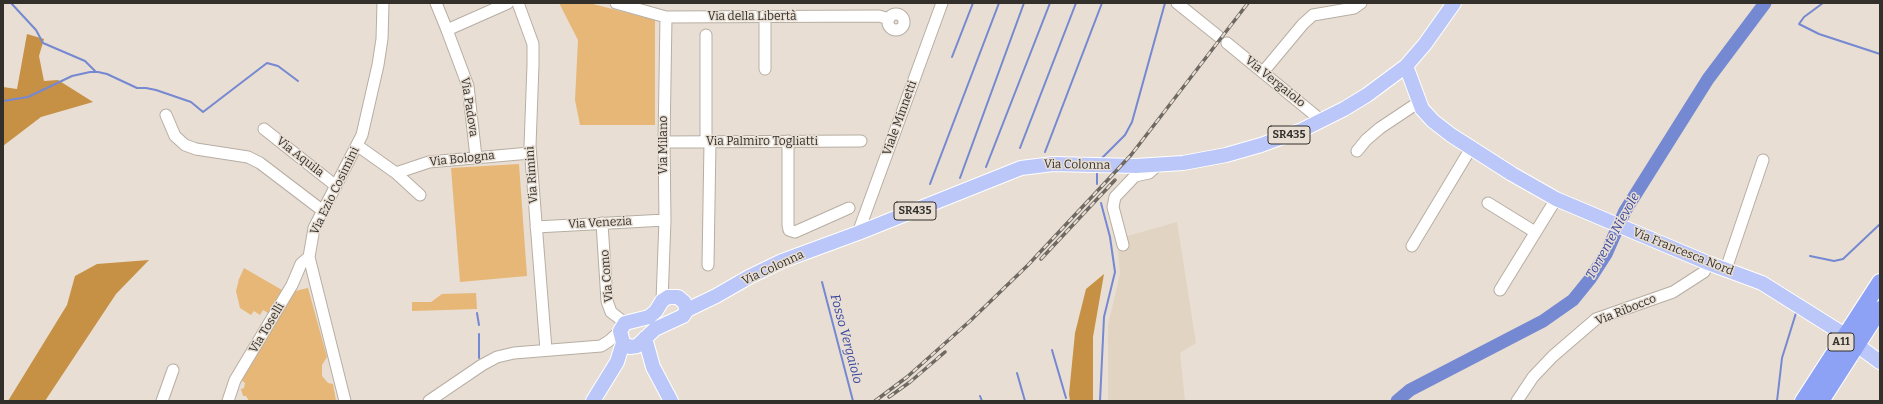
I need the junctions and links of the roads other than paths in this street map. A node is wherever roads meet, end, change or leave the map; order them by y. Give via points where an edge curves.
1 (381, 3) edge
2 (436, 3) edge
3 (508, 3) edge
4 (518, 3) edge
5 (616, 3) edge
6 (942, 3) edge
7 (1177, 3) edge
8 (1361, 3) edge
9 (1454, 3) edge
10 (666, 17) junction
11 (765, 17) junction
12 (889, 19) dead end
13 (447, 30) junction
14 (706, 35) dead end
15 (1218, 36) dead end
16 (1228, 43) dead end
17 (1406, 66) junction
18 (765, 69) dead end
19 (1263, 72) junction
20 (1419, 102) junction
21 (166, 114) dead end
22 (1322, 121) junction
23 (264, 129) dead end
24 (861, 141) dead end
25 (664, 142) junction
26 (708, 142) junction
27 (788, 142) junction
28 (358, 146) junction
29 (1471, 148) junction
30 (1358, 151) dead end
31 (530, 153) junction
32 (476, 157) junction
33 (1763, 160) dead end
34 (1136, 171) junction
35 (396, 173) junction
36 (336, 186) junction
37 (420, 195) dead end
38 (1556, 199) junction
39 (1488, 203) dead end
40 (849, 208) dead end
41 (323, 211) junction
42 (665, 220) junction
43 (602, 223) junction
44 (536, 227) junction
45 (1535, 232) junction
46 (858, 233) junction
47 (1123, 245) dead end
48 (1412, 246) dead end
49 (309, 257) junction
50 (1708, 263) junction
51 (708, 264) dead end
52 (1726, 269) junction
53 (663, 274) junction
54 (1880, 282) edge
55 (1500, 290) dead end
56 (662, 302) junction
57 (681, 302) junction
58 (1880, 309) edge
59 (1840, 332) dead end
60 (626, 338) junction
61 (645, 338) junction
62 (1861, 348) dead end
63 (546, 350) junction
64 (1880, 362) edge
65 (652, 368) junction
66 (173, 370) dead end
67 (162, 401) edge
68 (228, 401) edge
69 (345, 401) edge
70 (428, 401) edge
71 (593, 401) edge
72 (671, 401) edge
73 (1517, 401) edge
74 (1803, 401) edge
75 (1821, 401) edge

1 - 28 street, Via Ezio Cosimini via 382,39 378,65
2 - 13 street, Via Padova
3 - 13 street
4 - 31 street, Via Rimini via 533,44
5 - 10 street, Via della Libertà
6 - 46 street, Viale Minnetti
7 - 15 street
8 - 19 street via 1354,8 1313,15
9 - 17 main road, SR435
10 - 11 street, Via della Libertà
10 - 25 street, Via Milano
11 - 12 street, Via della Libertà via 879,16
11 - 18 street
13 - 32 street, Via Padova via 468,86
14 - 26 street
16 - 19 street, Via Vergaiolo
17 - 20 main road, Via Francesca Nord
17 - 22 main road, Via Colonna / SR435 via 1367,95
19 - 22 street, Via Vergaiolo
20 - 29 main road, Via Francesca Nord via 1433,121
20 - 30 street via 1380,128
21 - 41 street via 175,136 185,145 248,157 260,163
22 - 34 main road, Via Colonna / SR435 via 1226,156
23 - 36 street, Via Aquila
24 - 27 street, Via Palmiro Togliatti
25 - 26 street, Via Palmiro Togliatti
25 - 42 street, Via Milano
26 - 27 street, Via Palmiro Togliatti
26 - 51 street
27 - 40 street via 790,230 794,232
28 - 35 street
28 - 36 street, Via Ezio Cosimini
29 - 38 main road, Via Francesca Nord
29 - 48 street
31 - 32 street, Via Bologna
31 - 44 street, Via Rimini
32 - 35 street, Via Bologna via 429,162
33 - 52 street
34 - 46 main road, Via Colonna / SR435 via 1053,164 1021,168
34 - 47 street via 1117,194 1113,204
35 - 37 street
36 - 41 street, Via Ezio Cosimini
38 - 45 street
38 - 50 main road, Via Francesca Nord
39 - 45 street
41 - 49 street, Via Ezio Cosimini via 314,228
42 - 43 street, Via Venezia
42 - 53 street, Via Milano
43 - 44 street, Via Venezia
43 - 60 street, Via Como via 607,301
44 - 63 street, Via Rimini
45 - 55 street
46 - 57 main road, Via Colonna / SR435 via 782,261 726,290
49 - 68 street, Via Toselli via 301,264 292,284 235,380
49 - 69 street, Via Ezio Cosimini
50 - 52 main road, Via Francesca Nord
50 - 73 street, Via Ribocco via 1704,272 1673,292 1596,319 1554,356
52 - 59 main road, Via Francesca Nord via 1762,283
53 - 56 street, Via Milano
53 - 57 street
54 - 74 highway, A11
56 - 57 main road, SR435 via 668,297
56 - 60 main road, SR435 via 656,311
57 - 61 main road, SR435 via 680,318 655,329
58 - 75 highway, A11
60 - 61 main road, SR435 via 641,343
60 - 63 street via 609,341 601,346
60 - 65 main road
60 - 71 main road, SR435 via 621,366
61 - 65 main road
62 - 64 main road
63 - 70 street via 497,357
65 - 72 main road
66 - 67 street

